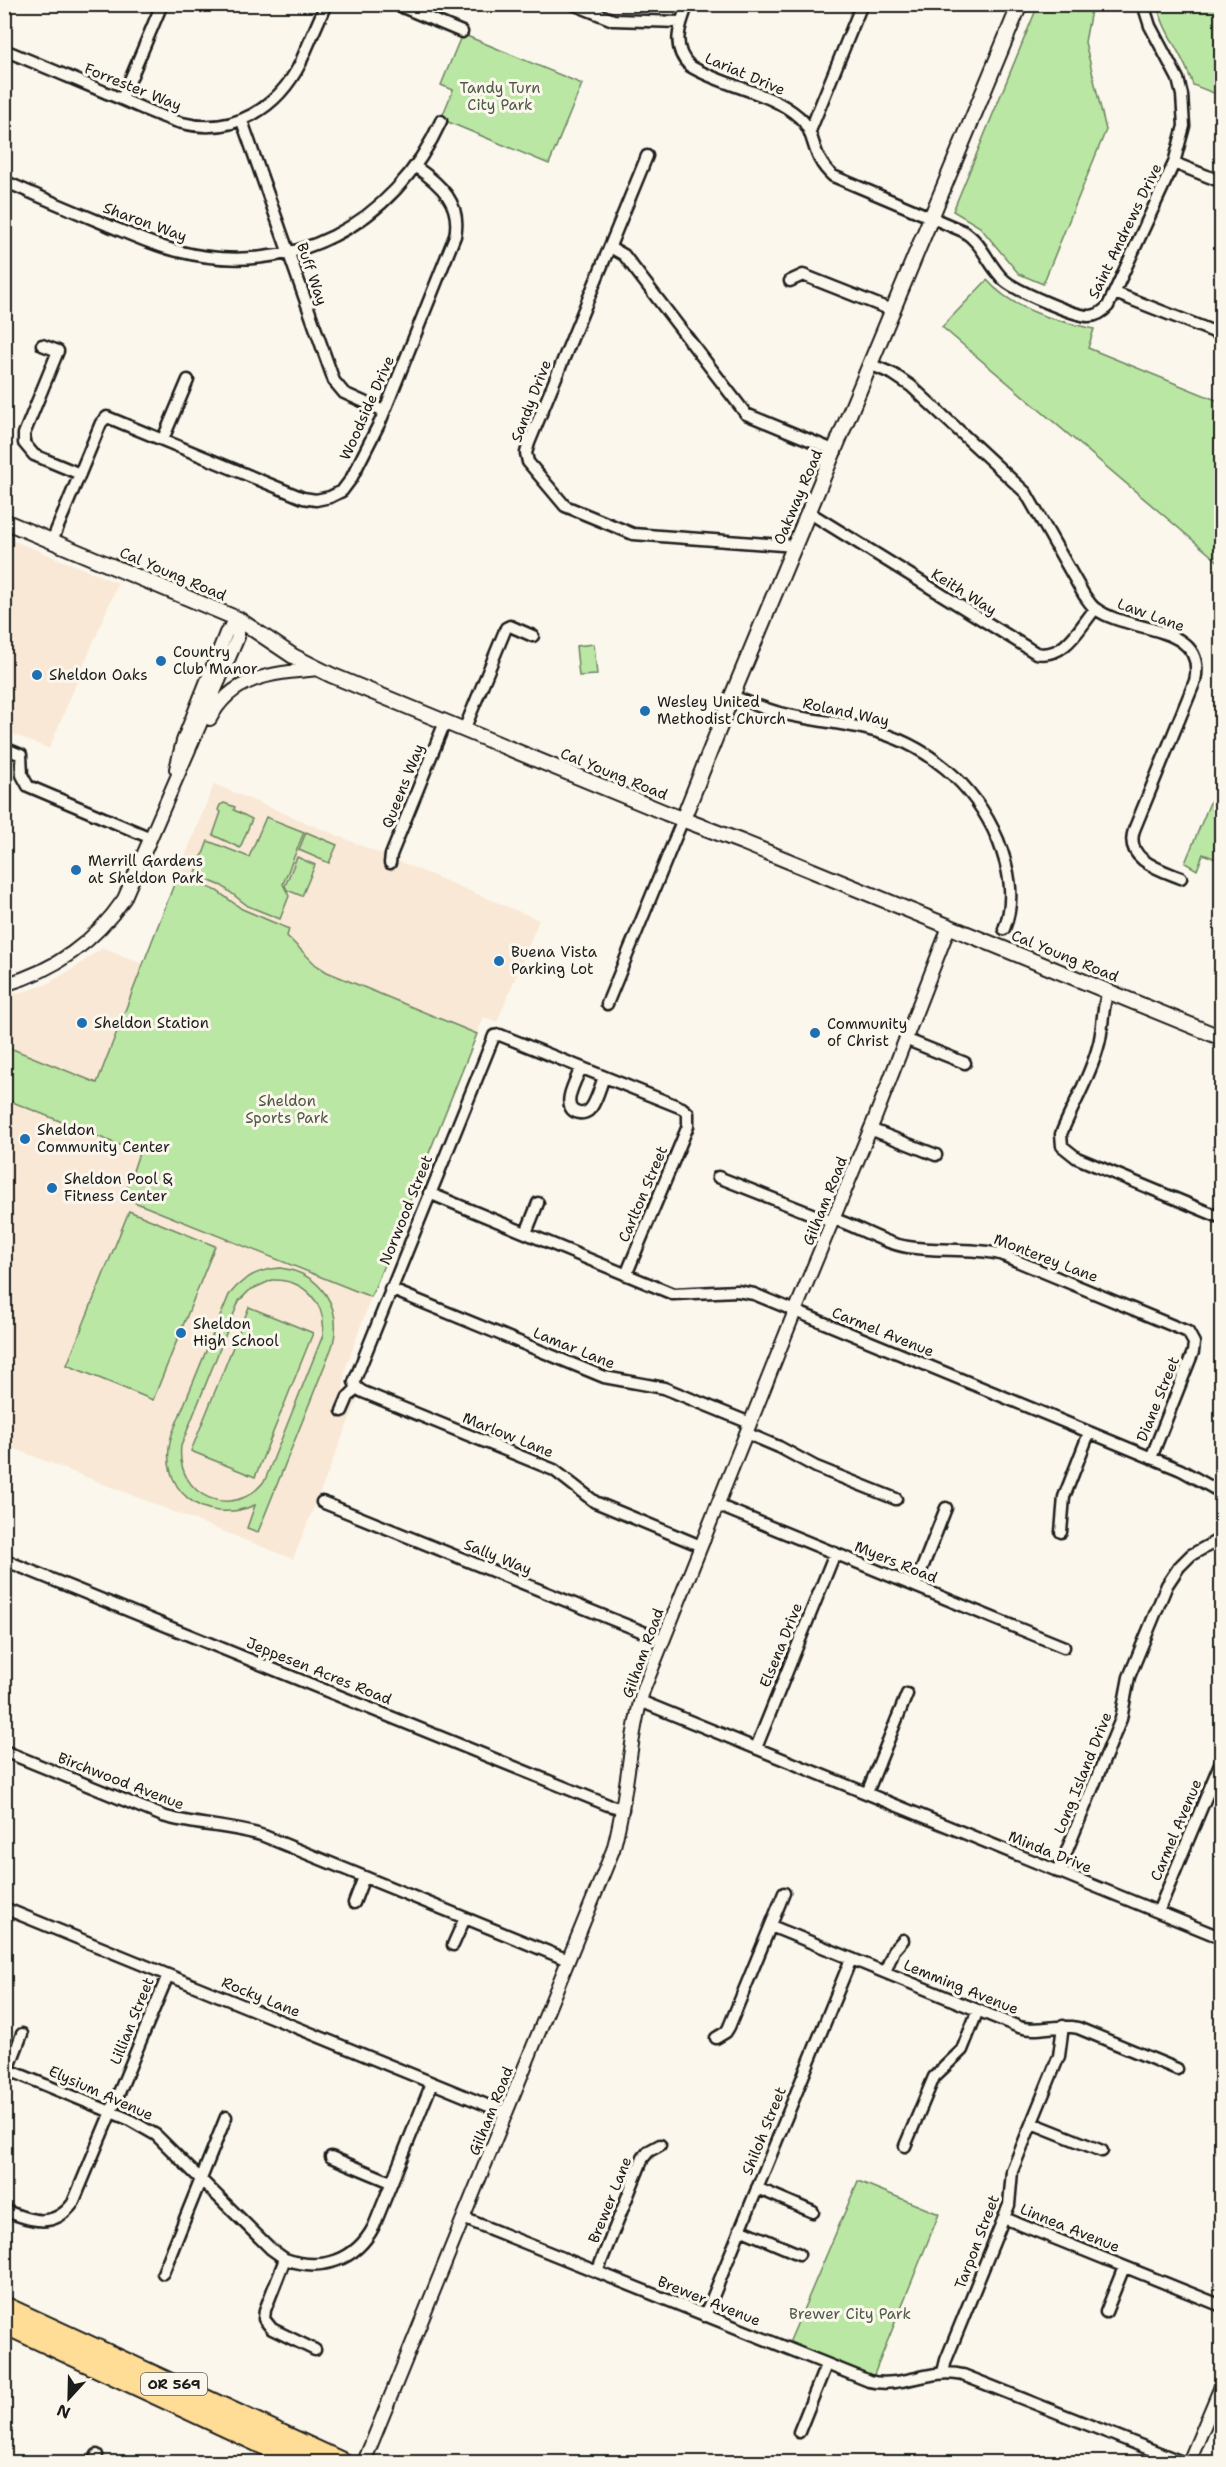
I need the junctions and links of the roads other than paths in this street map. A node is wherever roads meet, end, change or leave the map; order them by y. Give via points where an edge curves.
1 (162, 4) edge
2 (326, 4) edge
3 (395, 4) edge
4 (573, 4) edge
5 (688, 4) edge
6 (862, 4) edge
7 (1020, 4) edge
8 (1143, 4) edge
9 (680, 22) junction
10 (462, 32) dead end
11 (4, 50) edge
12 (122, 99) junction
13 (786, 107) junction
14 (819, 108) junction
15 (242, 121) junction
16 (441, 121) dead end
17 (810, 131) junction
18 (647, 156) dead end
19 (1174, 164) junction
20 (416, 167) junction
21 (4, 182) edge
22 (1221, 182) edge
23 (933, 218) junction
24 (610, 247) junction
25 (288, 253) junction
26 (790, 281) dead end
27 (1114, 293) junction
28 (894, 311) junction
29 (1221, 335) edge
30 (42, 345) dead end
31 (872, 365) junction
32 (188, 380) dead end
33 (384, 411) junction
34 (163, 439) junction
35 (836, 451) junction
36 (80, 474) junction
37 (330, 497) junction
38 (335, 508) dead end
39 (810, 513) junction
40 (4, 521) edge
41 (52, 541) junction
42 (795, 546) junction
43 (1095, 609) junction
44 (238, 619) junction
45 (532, 636) dead end
46 (319, 669) junction
47 (732, 696) junction
48 (445, 722) junction
49 (464, 730) junction
50 (4, 748) edge
51 (187, 759) junction
52 (174, 780) junction
53 (683, 819) junction
54 (151, 838) junction
55 (390, 863) dead end
56 (1181, 878) dead end
57 (949, 927) junction
58 (1004, 929) dead end
59 (4, 984) edge
60 (1108, 992) junction
61 (607, 1004) dead end
62 (1221, 1038) edge
63 (904, 1039) junction
64 (965, 1063) dead end
65 (581, 1068) junction
66 (604, 1077) junction
67 (870, 1129) junction
68 (936, 1155) dead end
69 (718, 1177) dead end
70 (429, 1193) junction
71 (538, 1203) dead end
72 (1217, 1216) dead end
73 (833, 1221) junction
74 (526, 1233) junction
75 (626, 1275) junction
76 (390, 1289) junction
77 (795, 1312) junction
78 (1193, 1352) joint
79 (360, 1390) junction
80 (342, 1411) dead end
81 (748, 1428) junction
82 (1089, 1433) junction
83 (1150, 1458) junction
84 (1221, 1493) edge
85 (896, 1499) dead end
86 (322, 1502) dead end
87 (717, 1505) junction
88 (946, 1508) dead end
89 (1061, 1532) dead end
90 (1221, 1538) edge
91 (700, 1546) junction
92 (835, 1553) junction
93 (4, 1560) edge
94 (915, 1586) junction
95 (663, 1640) junction
96 (1064, 1647) dead end
97 (907, 1694) dead end
98 (640, 1701) junction
99 (756, 1748) junction
100 (4, 1751) edge
101 (1221, 1759) edge
102 (867, 1793) junction
103 (623, 1809) junction
104 (1058, 1872) junction
105 (364, 1877) junction
106 (784, 1893) dead end
107 (354, 1903) dead end
108 (4, 1908) edge
109 (1158, 1912) junction
110 (465, 1918) junction
111 (771, 1926) junction
112 (1221, 1938) edge
113 (903, 1940) dead end
114 (453, 1945) dead end
115 (851, 1959) junction
116 (568, 1960) junction
117 (885, 1972) junction
118 (168, 1975) junction
119 (978, 2010) junction
120 (1063, 2026) junction
121 (22, 2034) dead end
122 (716, 2038) dead end
123 (6, 2069) edge
124 (1177, 2069) dead end
125 (432, 2083) junction
126 (111, 2112) junction
127 (506, 2113) junction
128 (226, 2117) dead end
129 (1032, 2123) junction
130 (660, 2145) dead end
131 (905, 2146) dead end
132 (1102, 2151) dead end
133 (331, 2157) dead end
134 (201, 2179) junction
135 (391, 2182) junction
136 (757, 2188) junction
137 (4, 2210) edge
138 (813, 2211) dead end
139 (463, 2218) junction
140 (1004, 2218) junction
141 (740, 2229) junction
142 (799, 2254) dead end
143 (285, 2259) junction
144 (1124, 2266) junction
145 (597, 2272) junction
146 (163, 2273) dead end
147 (4, 2306) edge
148 (1221, 2306) edge
149 (1106, 2312) dead end
150 (705, 2316) junction
151 (4, 2324) edge
152 (315, 2350) dead end
153 (826, 2365) junction
154 (943, 2372) junction
155 (1221, 2384) edge
156 (798, 2432) dead end
157 (300, 2463) edge
158 (342, 2463) edge
159 (364, 2463) edge
160 (1182, 2463) edge
161 (1189, 2463) edge

1 - 12 street
2 - 15 street, Forrester Way via 302,61 280,95
3 - 10 street
4 - 9 street via 614,20
5 - 9 street, Lariat Drive
6 - 14 street
7 - 23 main road, Oakway Road
8 - 19 street, Saint Andrews Drive via 1150,26 1173,66 1182,95 1184,126
9 - 13 street, Lariat Drive via 678,44 690,66
11 - 12 street, Forrester Way
12 - 15 street, Forrester Way via 187,124 219,126
13 - 14 street via 807,113
13 - 17 street, Lariat Drive
14 - 17 street
15 - 25 street, Buff Way
16 - 20 street, Sharon Way
17 - 23 street, Lariat Drive via 816,155 833,176
18 - 24 street, Sandy Drive
19 - 22 street
19 - 27 street, Saint Andrews Drive
20 - 25 street, Sharon Way via 388,199 361,220 325,241
20 - 33 street, Woodside Drive via 441,186 452,201 457,230
21 - 25 street, Sharon Way via 176,251 232,258
23 - 27 street, Saint Andrews Drive via 973,238 1004,280 1020,291 1085,316 1105,310
23 - 28 main road, Oakway Road
24 - 35 street via 624,255 747,414
24 - 42 street, Sandy Drive via 529,442 528,462 565,506 633,534
25 - 33 street, Buff Way via 336,386
26 - 28 street via 803,275
27 - 29 street
28 - 31 main road, Oakway Road
30 - 36 street via 63,353 23,440 34,455
31 - 35 main road, Oakway Road
31 - 43 street, Law Lane via 910,386 1026,492
32 - 34 street
33 - 37 street, Woodside Drive via 351,479 342,491
34 - 36 street via 105,417
34 - 37 street via 303,498
35 - 39 main road, Oakway Road
36 - 41 street
37 - 38 street
39 - 42 main road, Oakway Road
39 - 43 street, Keith Way via 1036,653 1063,648
40 - 41 main road, Cal Young Road
41 - 44 main road, Cal Young Road
42 - 47 main road, Oakway Road
43 - 56 street, Law Lane via 1183,641 1196,662 1195,681 1132,840 1141,858
44 - 46 main road, Cal Young Road
44 - 51 street via 238,638
44 - 52 street via 226,633 183,741
45 - 49 street via 506,628
46 - 48 main road, Cal Young Road
46 - 51 street via 266,675 234,689 217,707
47 - 53 main road, Oakway Road
47 - 58 street, Roland Way via 778,713 883,733 948,769 976,799 1000,845 1011,895
48 - 49 main road, Cal Young Road
48 - 55 street, Queens Way
49 - 53 main road, Cal Young Road
50 - 54 street via 21,756 22,775 28,786
51 - 52 street
52 - 54 street
53 - 57 main road, Cal Young Road
53 - 61 street, Oakway Road
54 - 59 street via 128,892 96,934 61,962
57 - 60 main road, Cal Young Road
57 - 63 street, Gilham Road
60 - 62 main road, Cal Young Road
60 - 72 street via 1102,1008 1098,1050 1061,1134 1062,1146 1077,1158
63 - 64 street
63 - 67 street, Gilham Road
65 - 66 street
65 - 66 street via 569,1098 575,1112 590,1110
65 - 70 street, Norwood Street via 500,1035 492,1037
66 - 75 street, Carlton Street via 684,1109 689,1116
67 - 68 street
67 - 73 street, Gilham Road
69 - 73 street
70 - 74 street, Carmel Avenue
70 - 76 street, Norwood Street
71 - 74 street
73 - 77 street, Gilham Road
73 - 78 street, Monterey Lane via 897,1245 976,1249 1006,1256 1188,1332 1193,1339
74 - 75 street, Carmel Avenue
75 - 77 street, Carmel Avenue via 676,1295 748,1292
76 - 79 street, Norwood Street via 354,1376
76 - 81 street, Lamar Lane via 604,1377 664,1388
77 - 81 street, Gilham Road
77 - 82 street, Carmel Avenue
78 - 83 street, Diane Street
79 - 80 street via 348,1397
79 - 91 street, Marlow Lane via 554,1470 595,1502
81 - 85 street, Lamar Lane via 816,1467
81 - 87 street, Gilham Road
82 - 83 street, Carmel Avenue
82 - 89 street via 1064,1497
83 - 84 street, Carmel Avenue
86 - 95 street, Sally Way
87 - 91 street, Gilham Road
87 - 92 street, Myers Road
88 - 94 street
90 - 104 street, Long Island Drive via 1191,1555 1167,1585 1129,1677 1121,1719
91 - 95 street, Gilham Road
92 - 94 street, Myers Road
92 - 99 street, Elsena Drive
93 - 103 street, Jeppesen Acres Road
94 - 96 street, Myers Road
95 - 98 street, Gilham Road
97 - 102 street
98 - 99 street, Minda Drive
98 - 103 street, Gilham Road
99 - 102 street, Minda Drive
100 - 105 street, Birchwood Avenue via 163,1816 257,1834
101 - 109 street, Carmel Avenue
102 - 104 street, Minda Drive
103 - 116 street, Gilham Road via 613,1850
104 - 109 street, Minda Drive
105 - 107 street
105 - 110 street, Birchwood Avenue
106 - 111 street
108 - 118 street, Rocky Lane
109 - 112 street, Minda Drive
110 - 114 street
110 - 116 street, Birchwood Avenue
111 - 115 street, Lemming Avenue
111 - 122 street via 729,2027
113 - 117 street
115 - 117 street, Lemming Avenue
115 - 136 street, Shiloh Street
116 - 127 street, Gilham Road
117 - 119 street, Lemming Avenue
118 - 125 street, Rocky Lane
118 - 126 street, Lillian Street
119 - 120 street, Lemming Avenue via 1025,2029
119 - 131 street via 962,2050 934,2077
120 - 124 street, Lemming Avenue via 1078,2028
120 - 129 street, Tarpon Street via 1059,2056
121 - 123 street, Elysium Avenue
123 - 126 street, Elysium Avenue
125 - 127 street, Rocky Lane
125 - 135 street, Elysium Avenue
126 - 134 street, Elysium Avenue via 156,2135
126 - 137 street, Lillian Street via 78,2193 65,2212 39,2222
127 - 139 street, Gilham Road
128 - 134 street
129 - 132 street
129 - 140 street, Tarpon Street via 1012,2171 1011,2200
130 - 145 street, Brewer Lane via 643,2158
133 - 135 street
134 - 143 street, Elysium Avenue
134 - 146 street
135 - 143 street, Elysium Avenue via 371,2232 352,2254 318,2265
136 - 138 street
136 - 141 street, Shiloh Street
139 - 145 street, Brewer Avenue
139 - 159 street, Gilham Road
140 - 144 street, Linnea Avenue
140 - 154 street, Tarpon Street
141 - 142 street
141 - 150 street, Shiloh Street
143 - 152 street via 264,2319 278,2333
144 - 148 street, Linnea Avenue
144 - 149 street, Linnea Avenue
145 - 150 street, Brewer Avenue
147 - 158 highway, OR 569
150 - 153 street, Brewer Avenue
151 - 157 highway, OR 569
153 - 154 street, Brewer Avenue via 887,2384
153 - 156 street
154 - 160 street, Brewer Avenue via 970,2378
155 - 161 street

